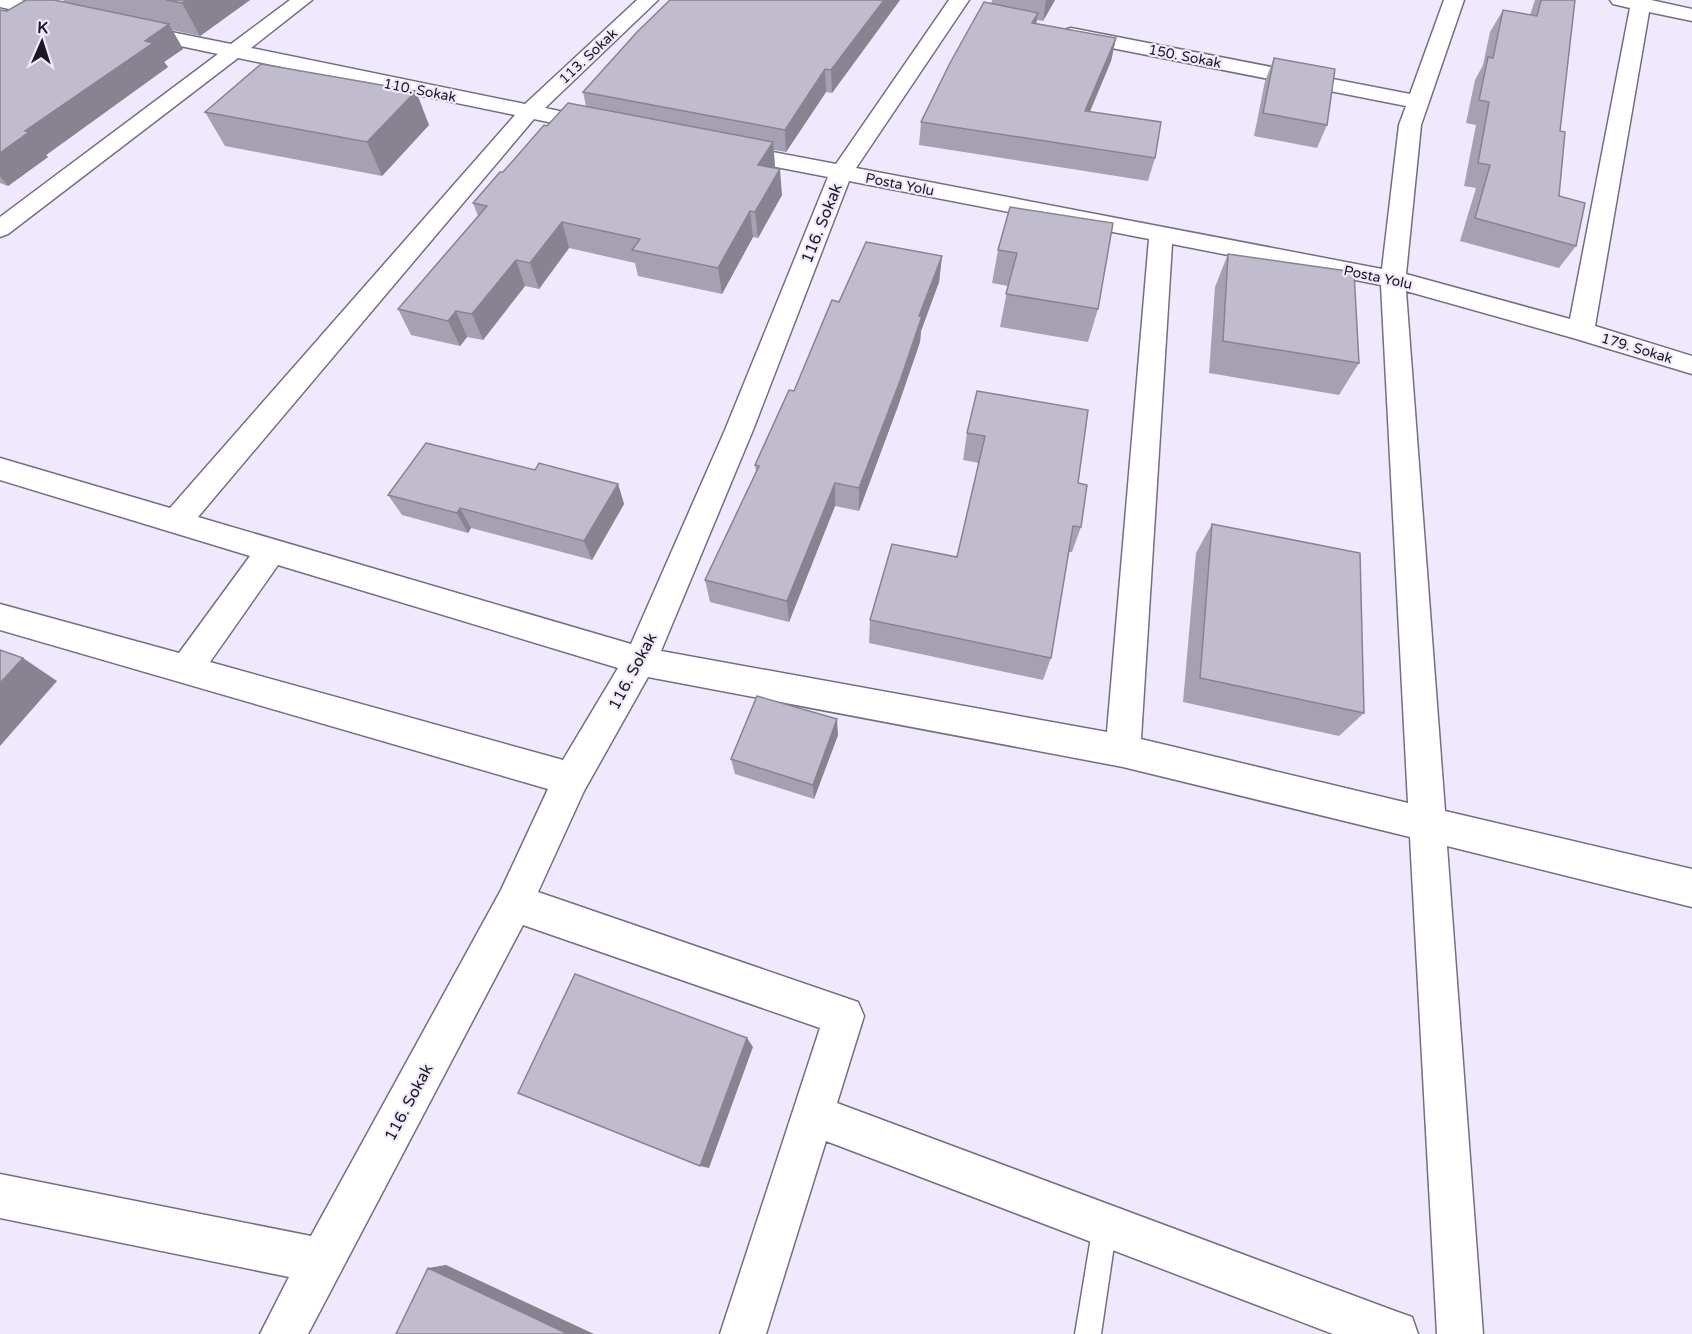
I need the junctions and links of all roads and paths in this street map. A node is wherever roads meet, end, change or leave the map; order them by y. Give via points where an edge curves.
1 (302, 0) edge
2 (648, 0) edge
3 (1454, 0) edge
4 (0, 1) edge
5 (1634, 1) edge
6 (38, 4) edge
7 (962, 9) edge
8 (1692, 15) edge
9 (76, 18) edge
10 (121, 28) edge
11 (1056, 32) edge
12 (233, 53) junction
13 (1419, 102) junction
14 (529, 112) junction
15 (621, 130) edge
16 (714, 148) edge
17 (840, 173) junction
18 (0, 229) edge
19 (1161, 234) junction
20 (1393, 279) junction
21 (1581, 331) junction
22 (1692, 365) edge
23 (0, 469) edge
24 (176, 522) junction
25 (272, 550) junction
26 (0, 617) edge
27 (640, 661) junction
28 (186, 670) junction
29 (1123, 751) junction
30 (571, 779) junction
31 (1428, 825) junction
32 (1692, 888) edge
33 (514, 903) junction
34 (812, 1115) junction
35 (0, 1196) edge
36 (1105, 1225) junction
37 (322, 1261) junction
38 (283, 1334) edge
39 (743, 1334) edge
40 (1088, 1334) edge
41 (1395, 1334) edge
42 (1460, 1334) edge

1 - 12 street
2 - 14 street, 113. Sokak
3 - 13 street
4 - 6 street
5 - 8 street
5 - 21 street
6 - 9 street
7 - 17 street, 116. Sokak
10 - 12 street, 110. Sokak
11 - 13 street, 150. Sokak
12 - 14 street, 110. Sokak
12 - 18 street
13 - 20 street via 1410,125
14 - 15 street, 110. Sokak
14 - 24 street, 113. Sokak
16 - 17 street
17 - 19 street, Posta Yolu
17 - 27 street, 116. Sokak via 739,430
19 - 20 street, Posta Yolu
19 - 29 street
20 - 21 street, Posta Yolu
20 - 31 street
21 - 22 street, 179. Sokak
23 - 24 street
24 - 25 street
25 - 27 street
25 - 28 street
26 - 28 street
27 - 29 street
27 - 30 street, 116. Sokak
28 - 30 street
29 - 31 street
30 - 33 street, 116. Sokak
31 - 32 street
31 - 42 street
33 - 34 street via 844,1016
33 - 37 street, 116. Sokak
34 - 36 street
34 - 39 street
35 - 37 street
36 - 40 lane
36 - 41 street
37 - 38 street, 116. Sokak

